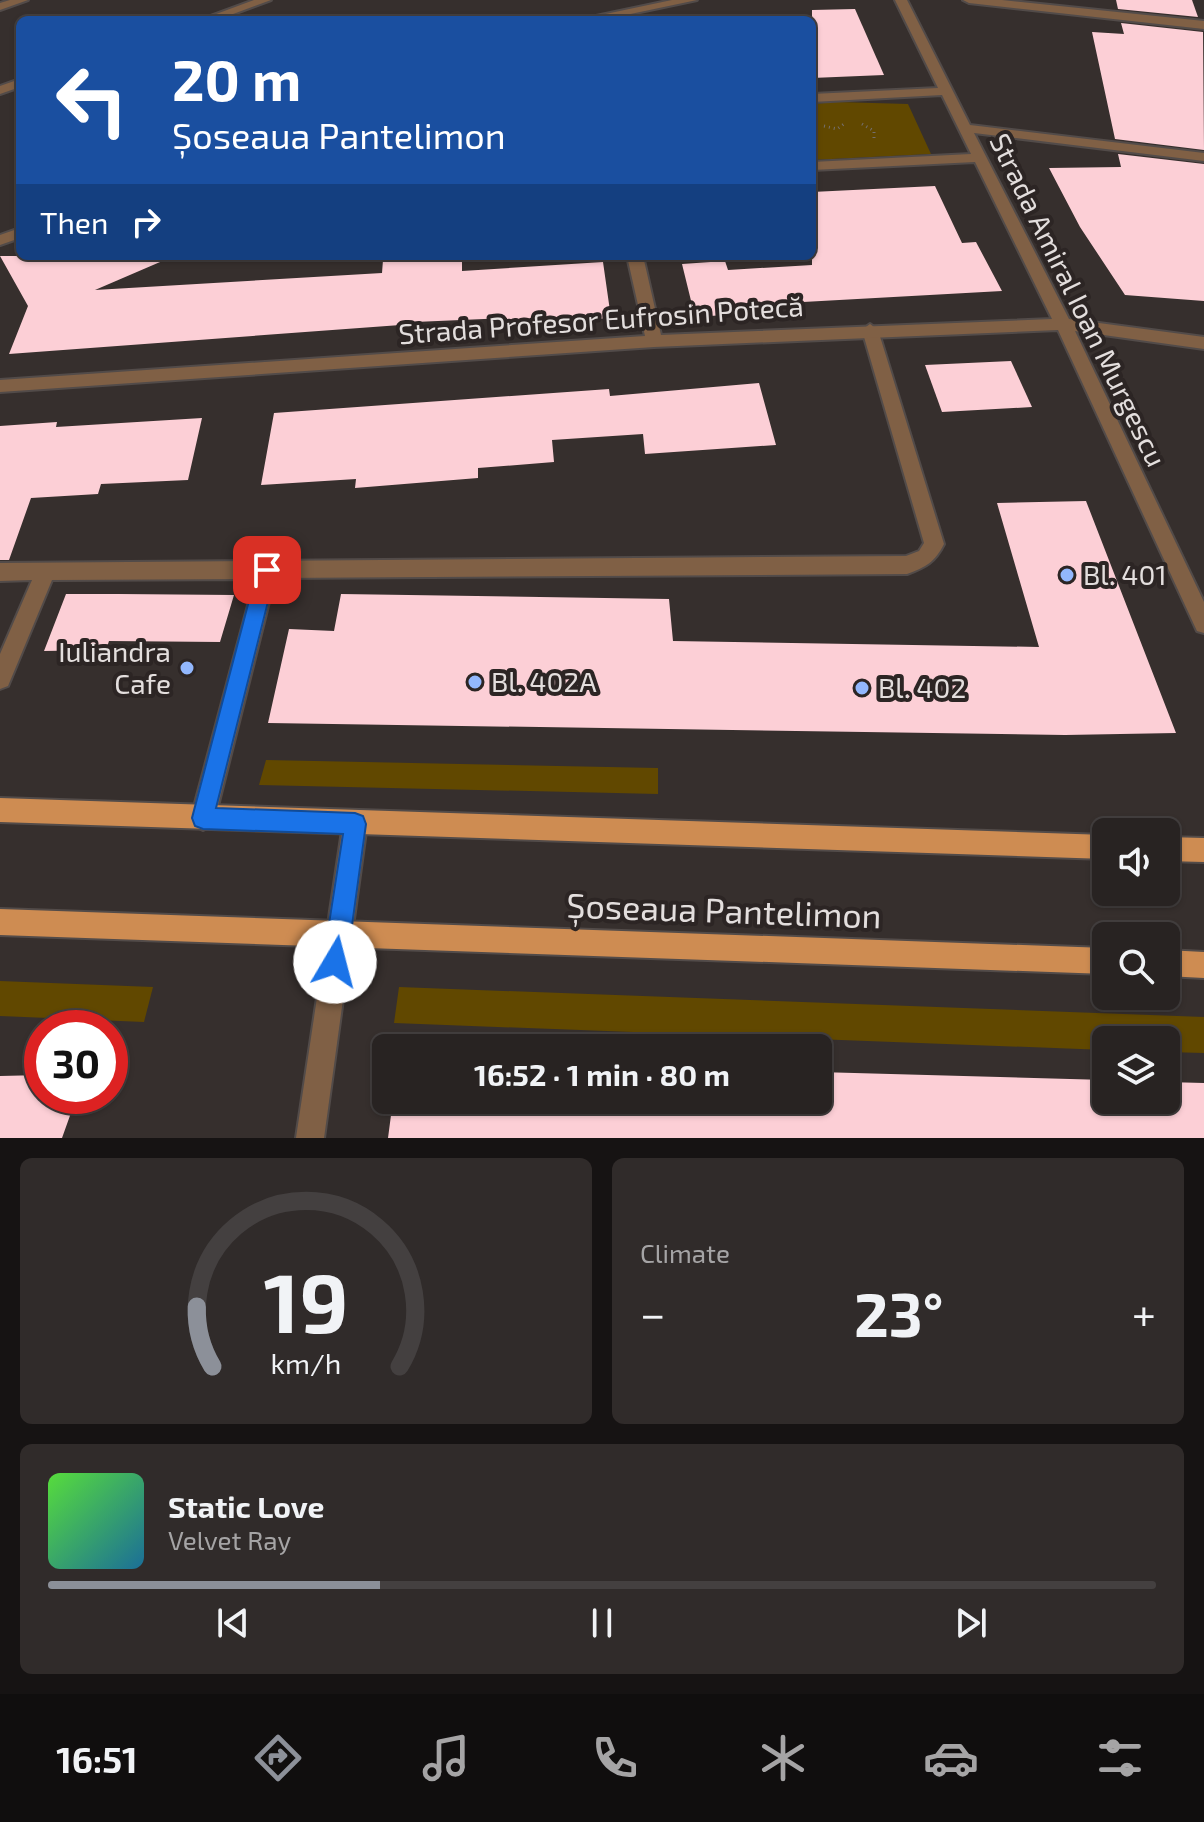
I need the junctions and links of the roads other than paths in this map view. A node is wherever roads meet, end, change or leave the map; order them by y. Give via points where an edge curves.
1 (22, 0) edge
2 (265, 0) edge
3 (691, 0) edge
4 (901, 0) edge
5 (969, 0) edge
6 (0, 7) edge
7 (218, 16) edge
8 (605, 16) edge
9 (1204, 25) edge
10 (946, 91) junction
11 (816, 98) edge
12 (965, 128) junction
13 (1204, 157) edge
14 (980, 158) junction
15 (816, 166) edge
16 (636, 260) edge
17 (1063, 324) junction
18 (870, 330) junction
19 (654, 341) junction
20 (1204, 343) edge
21 (0, 386) edge
22 (267, 570) junction
23 (0, 572) edge
24 (45, 573) junction
25 (1204, 624) edge
26 (0, 679) edge
27 (0, 810) edge
28 (203, 818) junction
29 (355, 824) junction
30 (1092, 847) edge
31 (1180, 849) edge
32 (1204, 850) edge
33 (0, 922) edge
34 (339, 932) junction
35 (1092, 960) edge
36 (1180, 964) edge
37 (1204, 965) edge
38 (310, 1138) edge

1 - 6 street
2 - 7 street
3 - 8 street
4 - 10 street, Strada Amiral Ioan Murgescu
5 - 9 street
10 - 11 street
10 - 12 street, Strada Amiral Ioan Murgescu
12 - 13 street
12 - 14 street, Strada Amiral Ioan Murgescu
14 - 15 street
14 - 17 street, Strada Amiral Ioan Murgescu
16 - 19 street
17 - 18 street, Strada Profesor Eufrosin Potecă
17 - 20 street, Strada Profesor Eufrosin Potecă
17 - 25 street, Strada Amiral Ioan Murgescu
18 - 19 street, Strada Profesor Eufrosin Potecă
18 - 22 street via 934,544 926,557 907,565
19 - 21 street, Strada Profesor Eufrosin Potecă
22 - 24 street
22 - 28 street
23 - 24 street
24 - 26 street
27 - 28 main road
28 - 29 main road
29 - 30 main road
29 - 34 street
31 - 32 main road
33 - 34 main road, Șoseaua Pantelimon
34 - 35 main road, Șoseaua Pantelimon
34 - 38 street
36 - 37 main road

